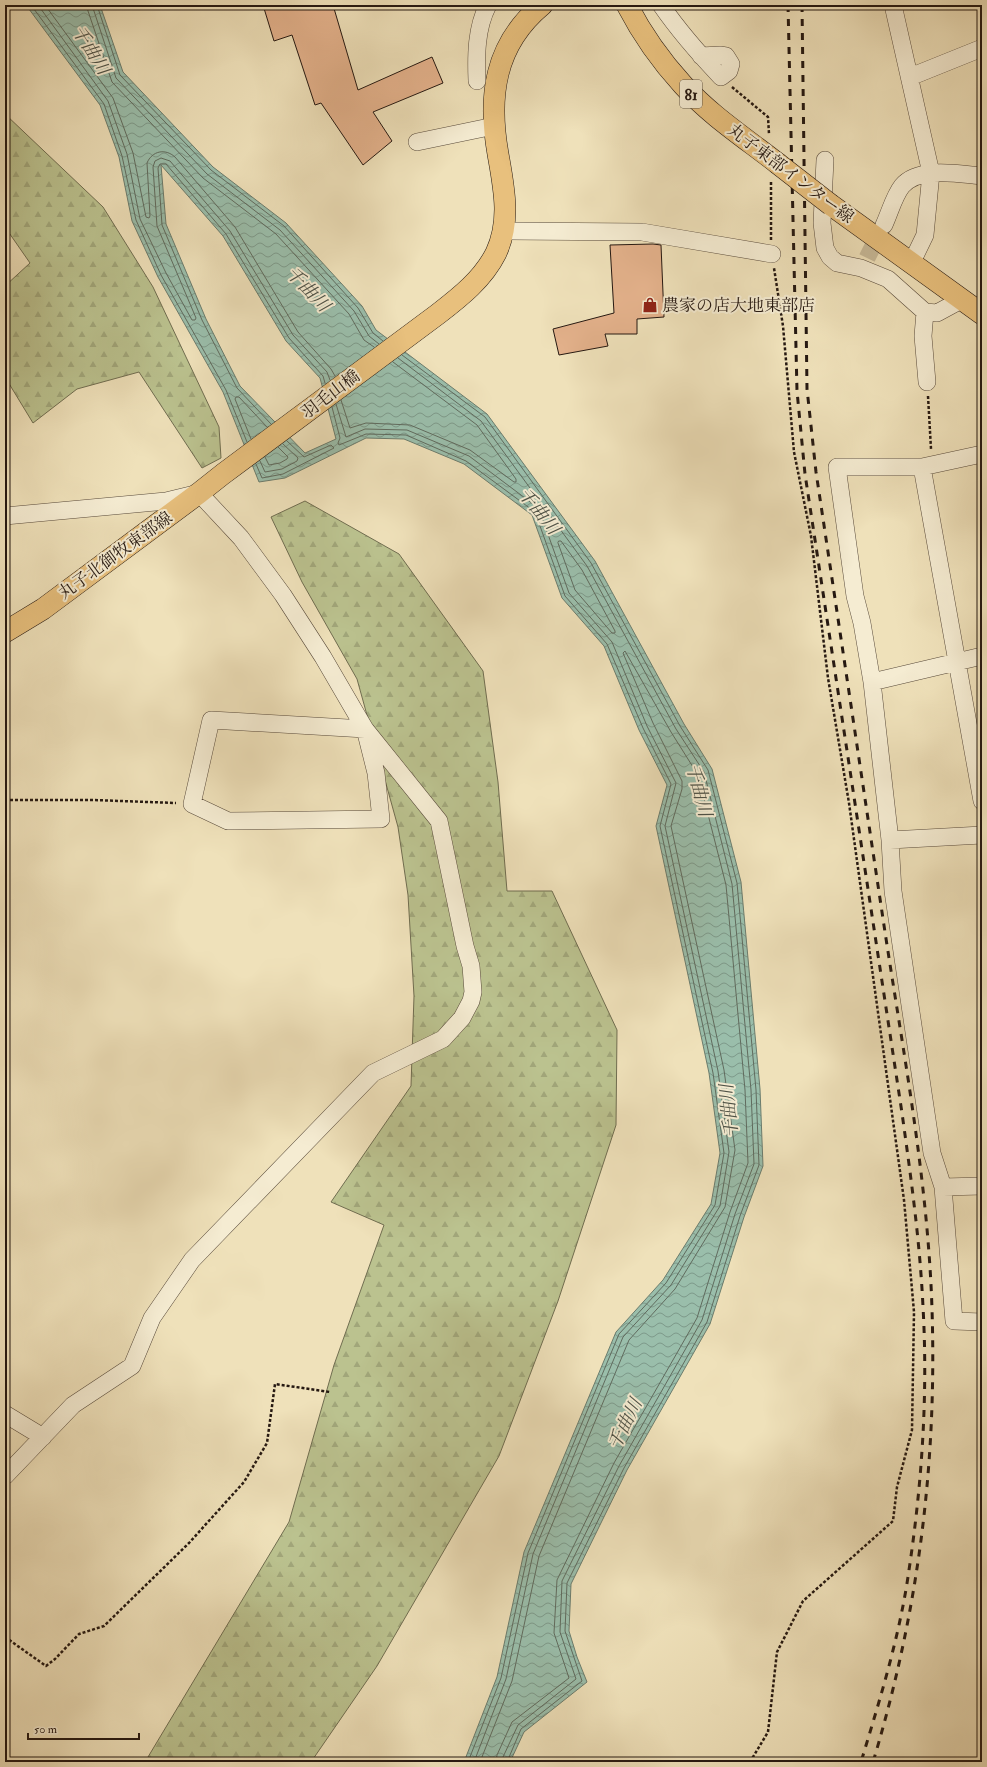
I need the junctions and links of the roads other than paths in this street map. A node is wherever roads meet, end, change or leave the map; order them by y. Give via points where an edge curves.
1 (488, 5) edge
2 (542, 5) edge
3 (627, 5) edge
4 (662, 5) edge
5 (893, 5) edge
6 (982, 48) edge
7 (721, 77) road end
8 (910, 77) junction
9 (477, 81) dead end
10 (494, 126) junction
11 (417, 142) dead end
12 (825, 160) dead end
13 (931, 173) junction
14 (982, 176) edge
15 (884, 225) tunnel mouth
16 (503, 231) junction
17 (772, 254) road end
18 (911, 264) junction
19 (961, 300) junction
20 (925, 312) junction
21 (982, 314) edge
22 (927, 382) road end
23 (982, 454) edge
24 (928, 466) junction
25 (223, 474) joint
26 (199, 493) junction
27 (5, 516) edge
28 (5, 632) edge
29 (982, 656) edge
30 (957, 662) junction
31 (872, 682) junction
32 (365, 729) junction
33 (982, 801) edge
34 (982, 835) edge
35 (890, 840) junction
36 (982, 1186) edge
37 (943, 1187) junction
38 (982, 1322) edge
39 (5, 1414) edge
40 (43, 1436) junction
41 (5, 1476) edge

1 - 9 street via 481,21
2 - 10 main road via 521,26 502,56 496,80
3 - 18 main road, 丸子東部インター線 / 81, bridge via 648,41 683,86 774,172 831,205
4 - 7 street via 682,34
5 - 8 street
6 - 8 street
8 - 13 street
10 - 11 street
10 - 16 main road via 505,195
12 - 20 street via 822,223 825,248 830,256 837,263 864,263 895,283
13 - 14 street
13 - 15 street via 917,176 903,185
13 - 18 street via 925,235
16 - 17 street via 642,232
16 - 25 main road, 羽毛山橋 via 496,253 465,293
18 - 19 main road, 丸子東部インター線 / 81
19 - 20 street via 937,313
19 - 21 main road, 丸子東部インター線 / 81
20 - 22 street via 923,336
23 - 24 street
24 - 30 street
24 - 31 street via 837,467 855,596
25 - 26 main road, 丸子北御牧東部線
26 - 27 street via 166,501
26 - 28 main road, 丸子北御牧東部線 via 43,609
26 - 32 street via 241,538 283,595
29 - 30 street
30 - 31 street
30 - 33 street
31 - 35 street
32 - 32 street via 376,773 381,819 228,821 192,804 211,720
32 - 40 street via 439,821 471,966 471,1002 462,1018 443,1039 373,1072 192,1260 152,1318 132,1366 73,1405
34 - 35 street
35 - 37 street via 893,890 932,1153
36 - 37 street
37 - 38 street via 954,1321
39 - 40 street
40 - 41 street

